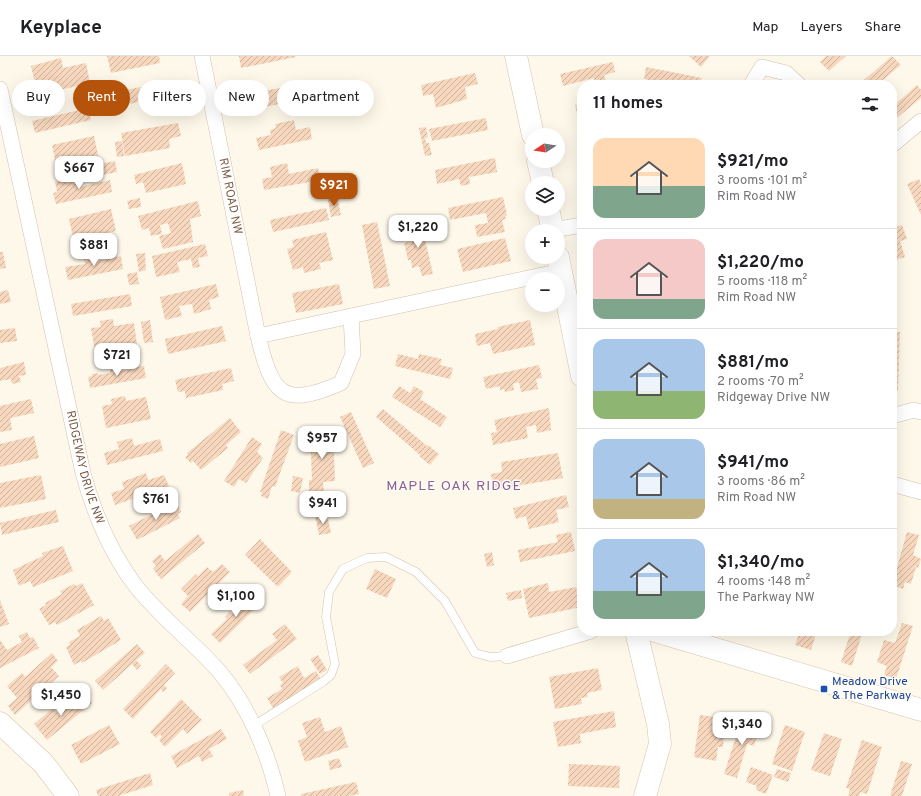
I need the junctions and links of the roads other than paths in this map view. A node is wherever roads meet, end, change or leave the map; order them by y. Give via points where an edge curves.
1 (202, 56) edge
2 (516, 56) edge
3 (754, 80) edge
4 (794, 80) edge
5 (0, 89) edge
6 (921, 121) edge
7 (531, 128) edge
8 (897, 141) edge
9 (577, 226) edge
10 (565, 229) edge
11 (559, 264) edge
12 (351, 316) junction
13 (258, 336) junction
14 (577, 352) edge
15 (921, 412) edge
16 (897, 415) edge
17 (897, 485) edge
18 (921, 492) edge
19 (577, 635) edge
20 (637, 636) edge
21 (672, 636) edge
22 (507, 656) joint
23 (919, 706) edge
24 (0, 724) edge
25 (253, 726) junction
26 (68, 796) edge
27 (278, 796) edge
28 (645, 796) edge

1 - 13 street, RIM ROAD NW
2 - 7 street
3 - 4 street via 762,67 786,72
5 - 25 street, RIDGEWAY DRIVE NW via 91,502 104,534 134,584 148,602 218,670 235,692
6 - 8 street
9 - 10 street
11 - 12 street
11 - 14 street
12 - 13 street
12 - 13 street, RIM ROAD NW via 353,354 350,363 341,383 317,393 293,396 277,388 265,366
15 - 16 street via 914,410
17 - 18 street
19 - 22 street
20 - 28 street via 658,724 660,744
21 - 23 street
22 - 25 lane via 490,657 475,653 444,601 416,572 386,557 368,558 343,569 329,592 326,617 335,656 331,675
24 - 26 street via 44,764
25 - 27 street, RIDGEWAY DRIVE NW via 268,761

